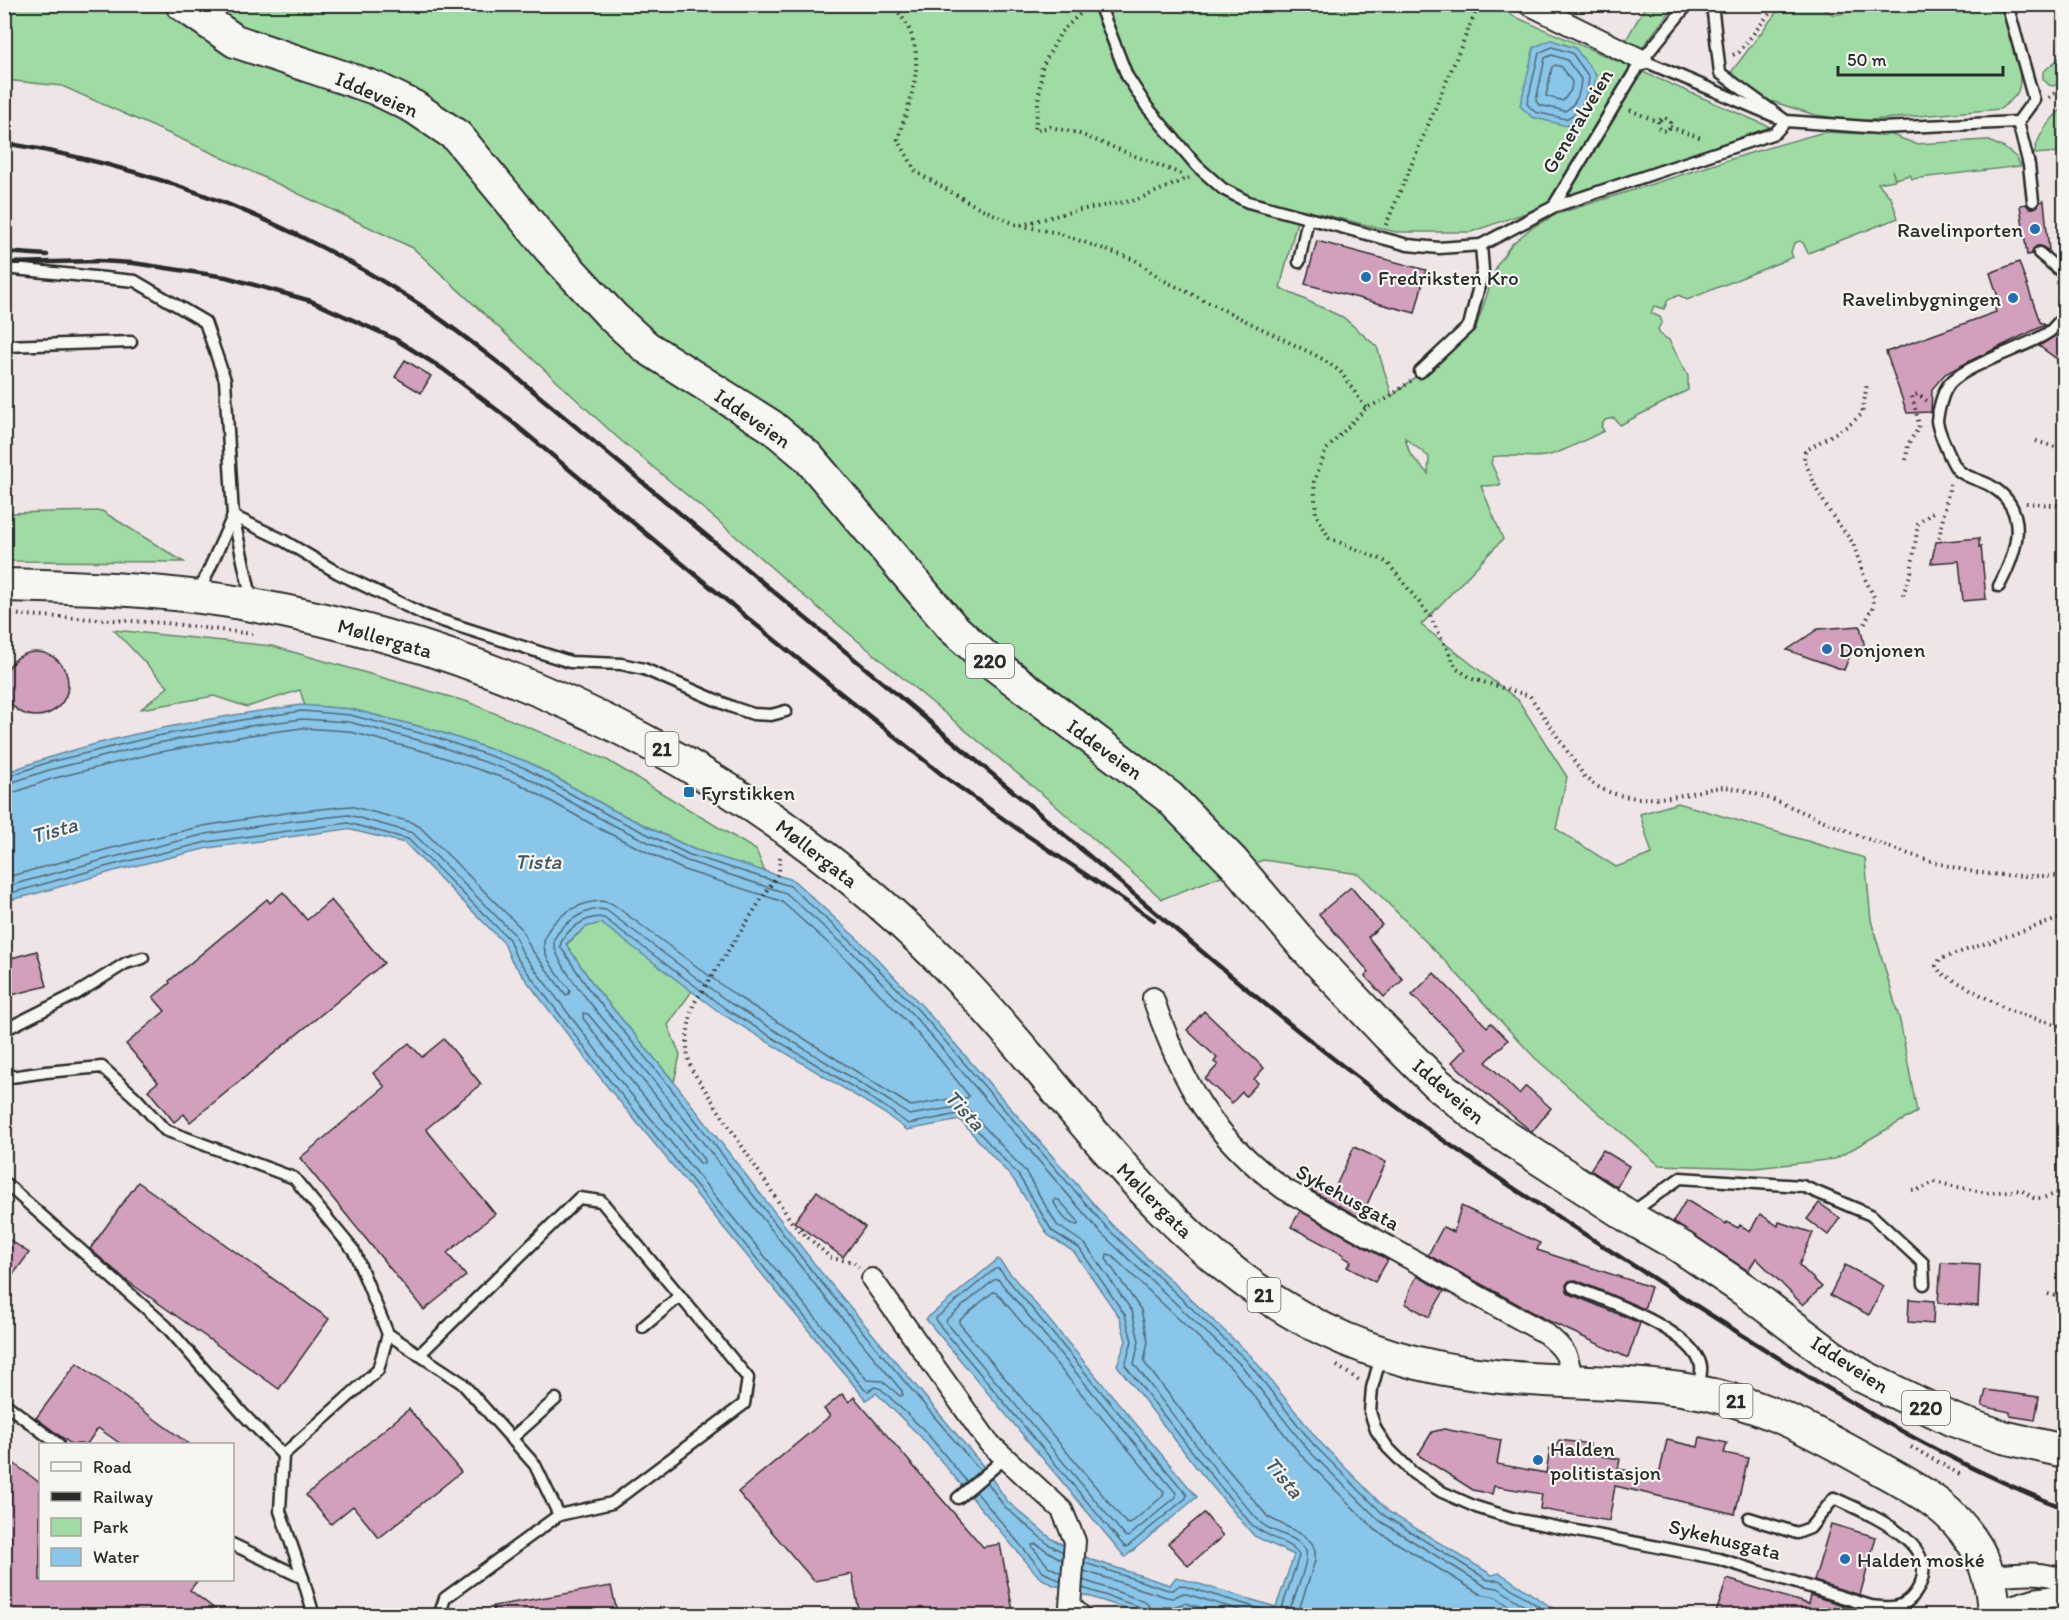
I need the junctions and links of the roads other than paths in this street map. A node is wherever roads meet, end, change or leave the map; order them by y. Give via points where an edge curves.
1 (182, 4) edge
2 (1099, 4) edge
3 (1528, 4) edge
4 (1688, 4) edge
5 (1712, 4) edge
6 (2007, 4) edge
7 (1642, 60) junction
8 (1786, 121) junction
9 (2018, 123) junction
10 (2033, 201) dead end
11 (1553, 207) junction
12 (1308, 219) junction
13 (1481, 245) junction
14 (2039, 253) dead end
15 (1299, 262) dead end
16 (4, 268) edge
17 (2064, 274) edge
18 (2064, 316) edge
19 (131, 342) dead end
20 (4, 346) edge
21 (1420, 372) road end
22 (233, 516) junction
23 (4, 585) edge
24 (1999, 586) dead end
25 (197, 596) junction
26 (255, 620) junction
27 (786, 711) dead end
28 (143, 958) dead end
29 (1153, 998) dead end
30 (4, 1030) edge
31 (4, 1078) edge
32 (4, 1182) edge
33 (1631, 1218) junction
34 (872, 1279) road end
35 (1924, 1284) dead end
36 (1574, 1287) dead end
37 (680, 1296) junction
38 (644, 1327) dead end
39 (388, 1334) junction
40 (1382, 1353) junction
41 (419, 1355) junction
42 (1572, 1381) junction
43 (1698, 1393) junction
44 (556, 1399) dead end
45 (4, 1403) edge
46 (511, 1439) junction
47 (57, 1443) edge
48 (2064, 1451) edge
49 (283, 1455) junction
50 (999, 1464) junction
51 (958, 1498) dead end
52 (559, 1515) junction
53 (1749, 1518) dead end
54 (234, 1545) edge
55 (1990, 1576) junction
56 (303, 1578) junction
57 (2064, 1580) edge
58 (2064, 1594) edge
59 (1994, 1613) edge
60 (314, 1616) edge
61 (439, 1616) edge
62 (1081, 1616) edge

1 - 33 main road, Iddeveien / 220 via 235,41 375,88 414,106 457,136 550,249 613,317 646,348 771,426 807,456 952,627 1013,679 1169,797 1435,1082 1488,1125
2 - 12 lane via 1127,76 1147,108 1197,166 1223,189 1248,202
3 - 7 street, Generalveien
4 - 7 lane, Generalveien
5 - 8 lane via 1720,73
6 - 9 lane via 2034,100
7 - 8 lane
7 - 11 lane, Generalveien
8 - 9 lane via 1880,128
8 - 11 lane via 1774,133
9 - 10 lane
11 - 13 lane
12 - 13 lane via 1408,245
12 - 15 lane
13 - 21 lane via 1483,270 1469,326
14 - 17 lane
16 - 22 lane via 135,281 205,322 225,380
18 - 24 lane via 2049,332 1960,374 1946,388 1937,421 1958,470 1992,486 2011,501 2017,542
19 - 20 lane
22 - 25 lane
22 - 26 lane
22 - 27 lane via 427,616 570,662 644,669 753,714 771,716
23 - 25 main road, Møllergata / 21
25 - 26 main road, Møllergata / 21
26 - 40 main road, Møllergata / 21 via 379,634 484,668 619,727 729,789 861,886 948,966 1128,1174 1199,1245 1236,1276 1296,1315
28 - 30 lane via 126,963 76,994
29 - 42 street, Sykehusgata via 1170,1048 1202,1106 1233,1146 1265,1176 1545,1333 1562,1346
31 - 39 lane via 102,1067 165,1130 294,1178 354,1251
32 - 49 lane via 166,1326
33 - 35 lane via 1638,1208 1680,1178 1802,1186 1871,1215 1923,1263
33 - 48 main road, Iddeveien / 220 via 1746,1291 1864,1377 1953,1420
34 - 50 street via 989,1443
36 - 43 lane via 1663,1326 1692,1349 1701,1367
37 - 38 lane
37 - 41 lane via 601,1201 579,1198
37 - 52 lane via 748,1378 744,1404 612,1503
39 - 41 lane
39 - 49 lane via 378,1370
40 - 42 main road, 21 via 1453,1371
40 - 53 lane, Sykehusgata via 1370,1412 1376,1430 1413,1473 1476,1507 1515,1519 1719,1559 1871,1606 1894,1608 1911,1599 1921,1584 1921,1555 1903,1535 1878,1518 1834,1498 1810,1528 1797,1533
41 - 46 lane via 462,1383
42 - 43 main road, 21
43 - 55 main road, 21 via 1733,1400 1802,1425 1911,1487 1961,1526
44 - 46 lane
45 - 47 lane
46 - 52 lane via 535,1465
49 - 56 lane via 279,1511
50 - 51 lane
50 - 62 street via 1062,1510 1075,1541 1070,1606
52 - 61 lane via 445,1598
54 - 56 lane
55 - 57 street via 2024,1573
55 - 59 main road, 21
56 - 60 lane
58 - 59 street via 2034,1599

